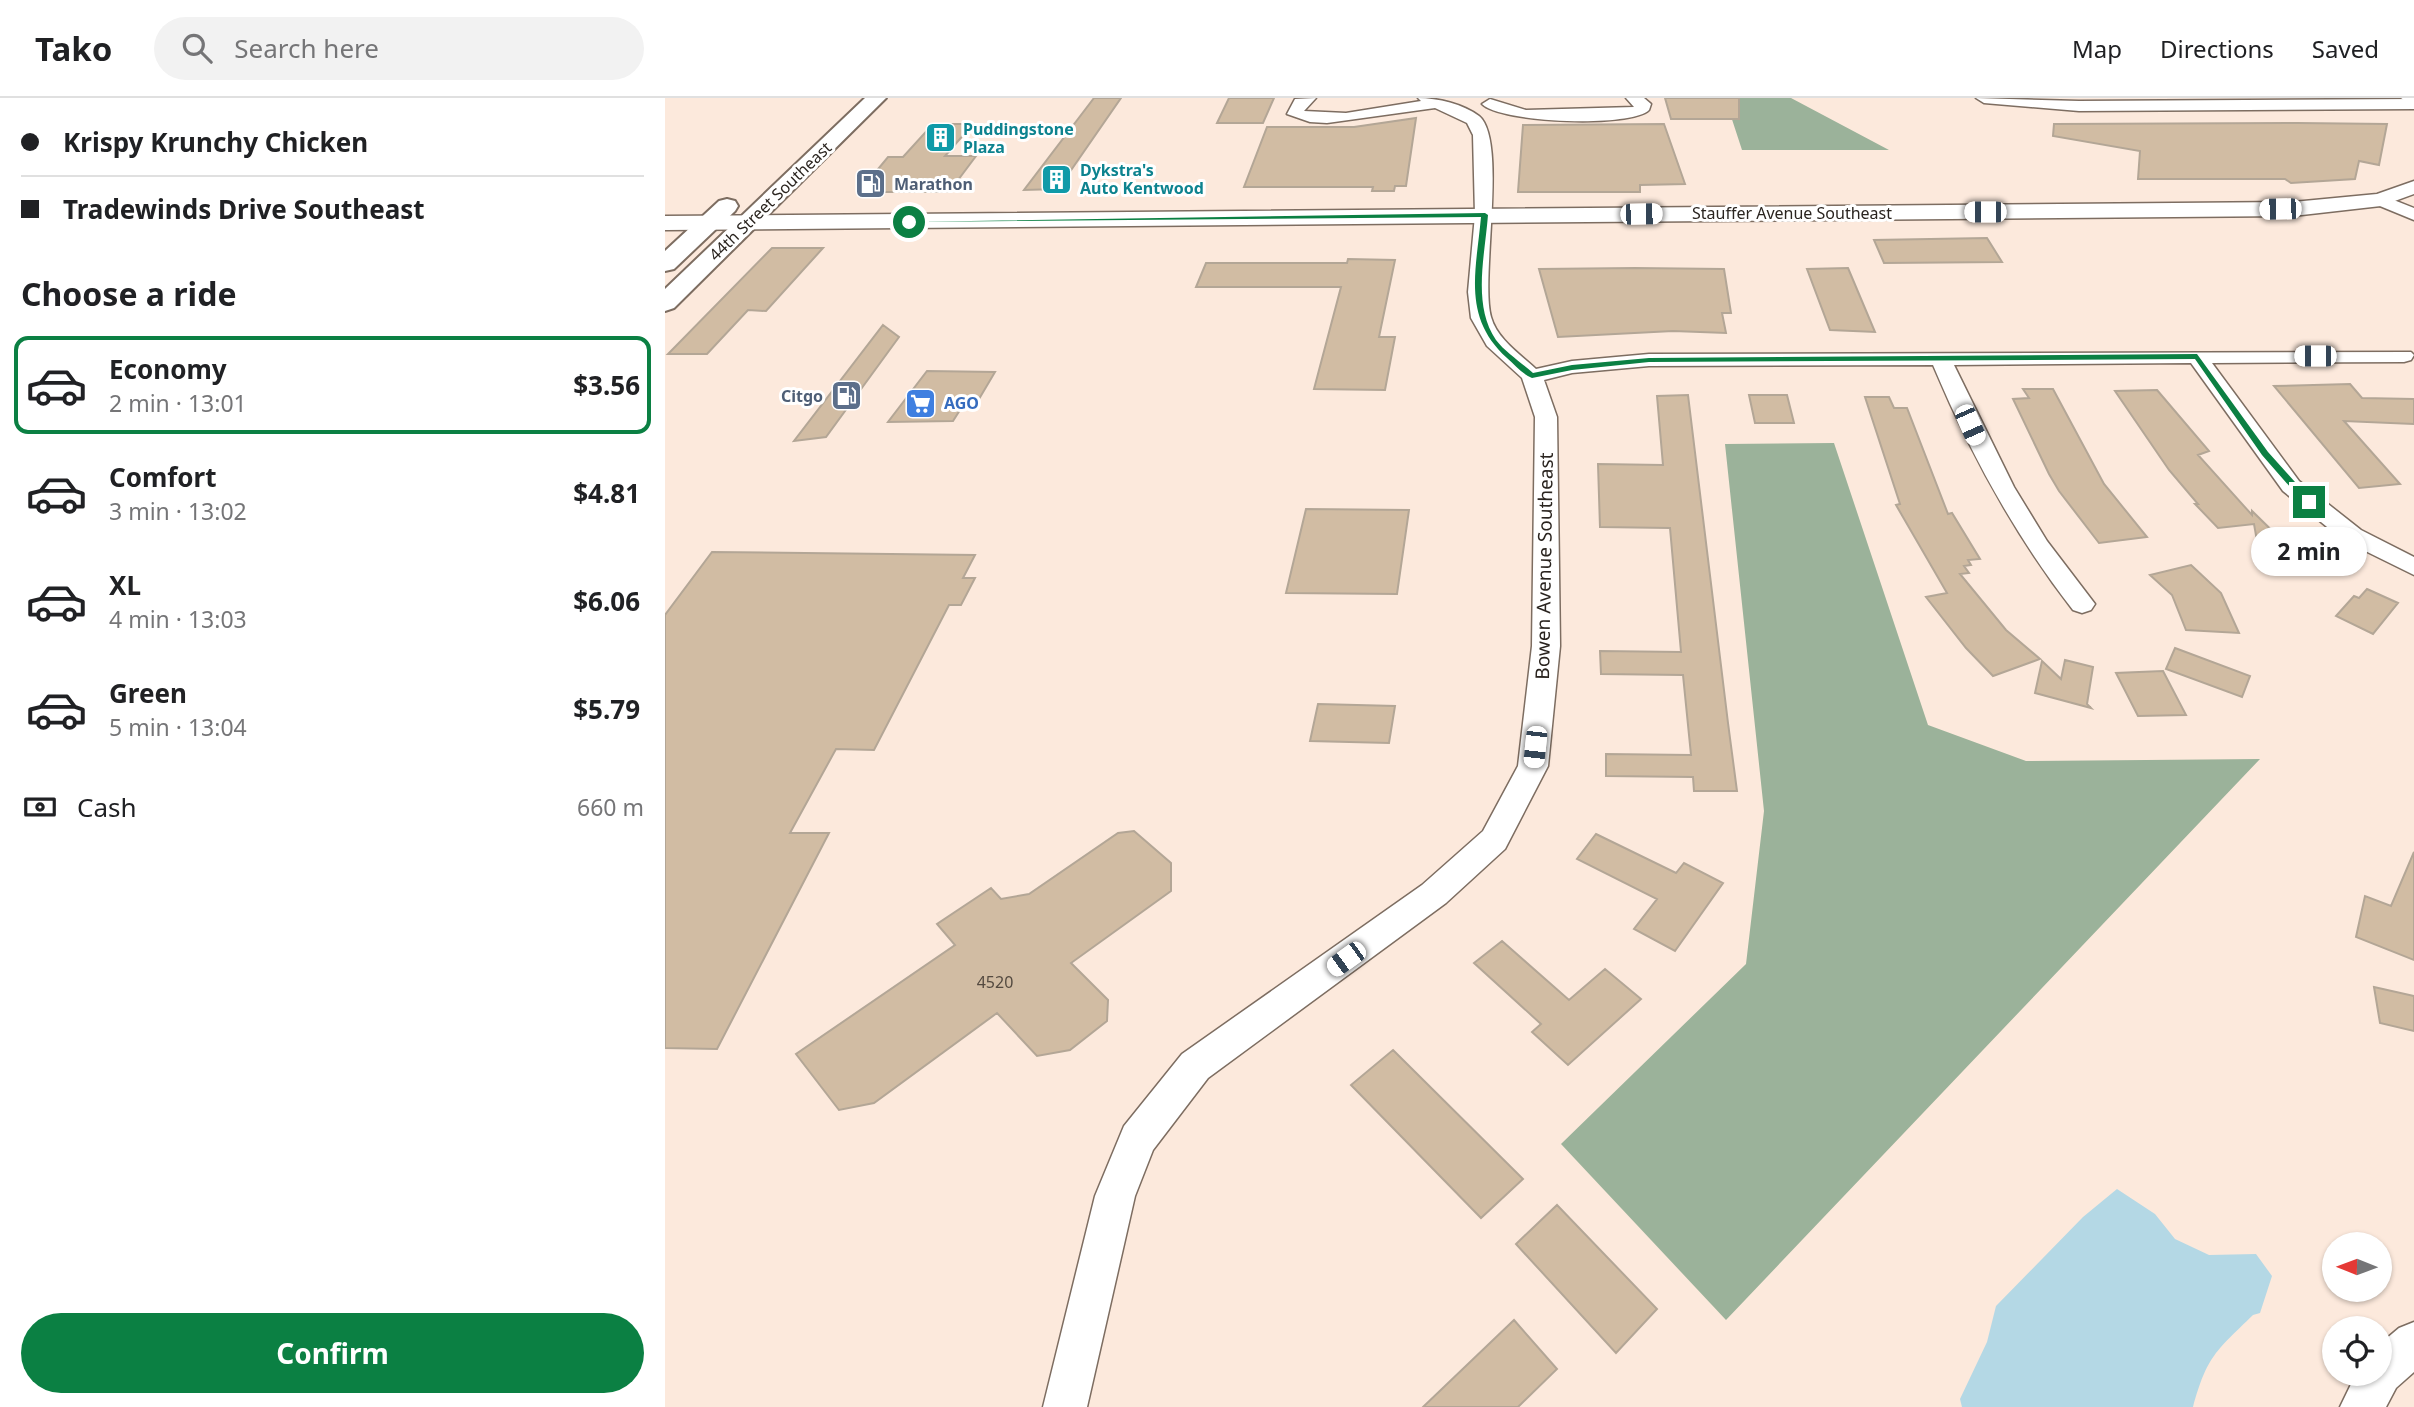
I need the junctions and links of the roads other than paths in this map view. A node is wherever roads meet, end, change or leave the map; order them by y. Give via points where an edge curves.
1 (876, 98) edge
2 (1308, 98) edge
3 (1556, 98) edge
4 (1634, 98) edge
5 (1984, 98) edge
6 (1431, 100) edge
7 (2413, 101) edge
8 (2155, 102) edge
9 (1490, 104) junction
10 (1455, 109) junction
11 (2414, 187) edge
12 (742, 192) dead end
13 (2381, 200) junction
14 (1485, 215) junction
15 (2414, 215) edge
16 (665, 223) edge
17 (709, 223) junction
18 (746, 223) junction
19 (665, 264) edge
20 (665, 303) edge
21 (2404, 356) dead end
22 (2197, 357) junction
23 (1941, 359) junction
24 (1532, 376) junction
25 (2414, 567) edge
26 (2082, 604) dead end
27 (2414, 1343) edge
28 (2392, 1363) edge
29 (2373, 1386) edge
30 (1065, 1407) edge
31 (2362, 1407) edge

1 - 18 main road, 44th Street Southeast
2 - 6 street via 1300,102 1295,114 1349,116
3 - 9 street
4 - 9 street via 1643,104 1641,110 1618,114 1525,115
5 - 8 street via 2044,105
6 - 10 street
7 - 8 street
9 - 10 street
10 - 14 street, Bowen Avenue Southeast via 1474,120 1481,135
11 - 13 street, Stauffer Avenue Southeast
12 - 17 main road, 44th Street Southeast
13 - 14 street, Stauffer Avenue Southeast via 2293,209
13 - 15 street
14 - 18 street, Stauffer Avenue Southeast
14 - 24 street, Bowen Avenue Southeast via 1478,292 1481,318 1494,342
16 - 17 street, Stauffer Avenue Southeast
17 - 18 street, Stauffer Avenue Southeast
17 - 19 main road, 44th Street Southeast
18 - 20 main road, 44th Street Southeast
21 - 22 street
22 - 23 street
22 - 25 street via 2291,486 2352,534
23 - 24 street via 1649,360
23 - 26 street via 1997,483
24 - 30 street, Bowen Avenue Southeast via 1546,417 1548,466 1546,646 1533,766 1494,840 1434,894 1195,1066 1138,1139 1115,1196
27 - 28 street
29 - 31 street

